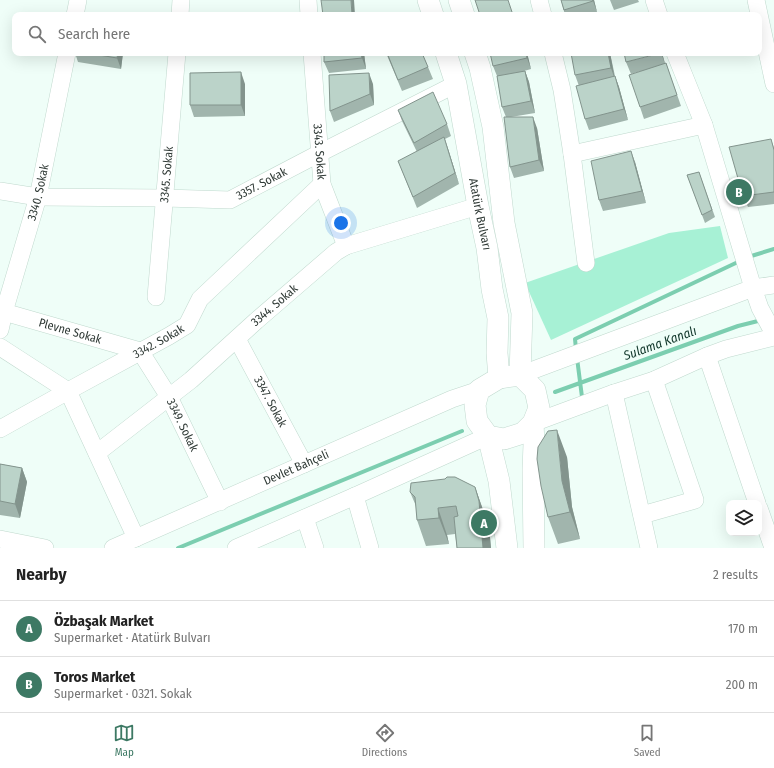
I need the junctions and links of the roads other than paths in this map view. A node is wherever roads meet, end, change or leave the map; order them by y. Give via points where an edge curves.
1 (78, 0) edge
2 (181, 0) edge
3 (308, 0) edge
4 (428, 0) edge
5 (459, 0) edge
6 (539, 0) edge
7 (654, 0) edge
8 (756, 0) edge
9 (76, 12) edge
10 (180, 12) edge
11 (309, 12) edge
12 (432, 12) edge
13 (463, 12) edge
14 (542, 12) edge
15 (658, 12) edge
16 (759, 12) edge
17 (762, 28) edge
18 (66, 56) edge
19 (177, 56) edge
20 (312, 56) edge
21 (447, 56) edge
22 (476, 56) edge
23 (554, 56) edge
24 (675, 56) edge
25 (456, 84) junction
26 (774, 84) edge
27 (704, 125) junction
28 (320, 153) junction
29 (572, 154) junction
30 (322, 184) junction
31 (0, 192) edge
32 (38, 197) junction
33 (165, 198) junction
34 (478, 206) junction
35 (346, 246) junction
36 (586, 263) dead end
37 (774, 285) edge
38 (753, 288) junction
39 (156, 297) dead end
40 (2, 311) edge
41 (0, 330) edge
42 (774, 336) edge
43 (237, 339) junction
44 (0, 347) edge
45 (140, 351) junction
46 (707, 356) junction
47 (520, 375) junction
48 (499, 378) junction
49 (654, 380) junction
50 (479, 390) junction
51 (68, 391) junction
52 (614, 393) junction
53 (169, 397) junction
54 (533, 423) junction
55 (0, 429) edge
56 (488, 436) junction
57 (96, 453) junction
58 (304, 464) junction
59 (355, 496) junction
60 (756, 500) edge
61 (220, 502) junction
62 (642, 515) junction
63 (762, 517) edge
64 (305, 518) junction
65 (136, 538) junction
66 (0, 539) edge
67 (45, 548) edge
68 (113, 548) edge
69 (236, 548) edge
70 (315, 548) edge
71 (370, 548) edge
72 (507, 548) edge
73 (534, 548) edge
74 (649, 548) edge
75 (773, 548) edge

1 - 9 street
2 - 10 street
3 - 11 street
4 - 12 main road
5 - 13 main road
6 - 14 street
7 - 15 street
8 - 16 street
17 - 26 street
18 - 32 street, 3340. Sokak
19 - 33 street, 3345. Sokak
20 - 28 street, 3343. Sokak
21 - 25 main road, Atatürk Bulvarı
22 - 47 main road, Atatürk Bulvarı via 493,127 504,223 522,313
23 - 29 street
24 - 27 street
25 - 28 street, 3357. Sokak
25 - 34 main road, Atatürk Bulvarı
27 - 29 street
27 - 38 street
28 - 30 street, 3343. Sokak
28 - 33 street, 3357. Sokak via 230,200
29 - 36 street
30 - 35 street, 3343. Sokak
30 - 45 street, 3342. Sokak via 200,299 187,325
31 - 32 street, 3357. Sokak
32 - 33 street, 3357. Sokak
32 - 40 street, 3340. Sokak
33 - 39 street, 3345. Sokak
34 - 35 street, 3344. Sokak
34 - 48 main road, Atatürk Bulvarı via 498,318
35 - 43 street, 3344. Sokak
37 - 38 street
38 - 42 street
38 - 47 street
40 - 41 street, 3340. Sokak
40 - 45 street, Plevne Sokak
42 - 46 street via 726,348
43 - 53 street, 3344. Sokak
43 - 58 street, 3347. Sokak
44 - 51 street
45 - 51 street, 3342. Sokak
45 - 53 street, 3349. Sokak
46 - 49 street
46 - 60 street
47 - 48 main road
47 - 54 main road via 535,390 539,408
48 - 50 main road
49 - 52 street
49 - 62 street via 695,500
50 - 56 main road via 475,406 477,421
50 - 58 street, Devlet Bahçeli via 452,399
51 - 55 street, 3342. Sokak
51 - 57 street
52 - 54 street
52 - 62 street
53 - 57 street, 3344. Sokak
53 - 61 street, 3349. Sokak
54 - 56 main road via 523,433 504,439
54 - 73 main road
56 - 59 street
56 - 72 main road via 499,481
57 - 65 street
58 - 61 street, Devlet Bahçeli
59 - 64 street
59 - 71 street
61 - 65 street, Devlet Bahçeli
62 - 74 street
63 - 75 street
64 - 69 street
64 - 70 street
65 - 68 street, Devlet Bahçeli
66 - 67 street

